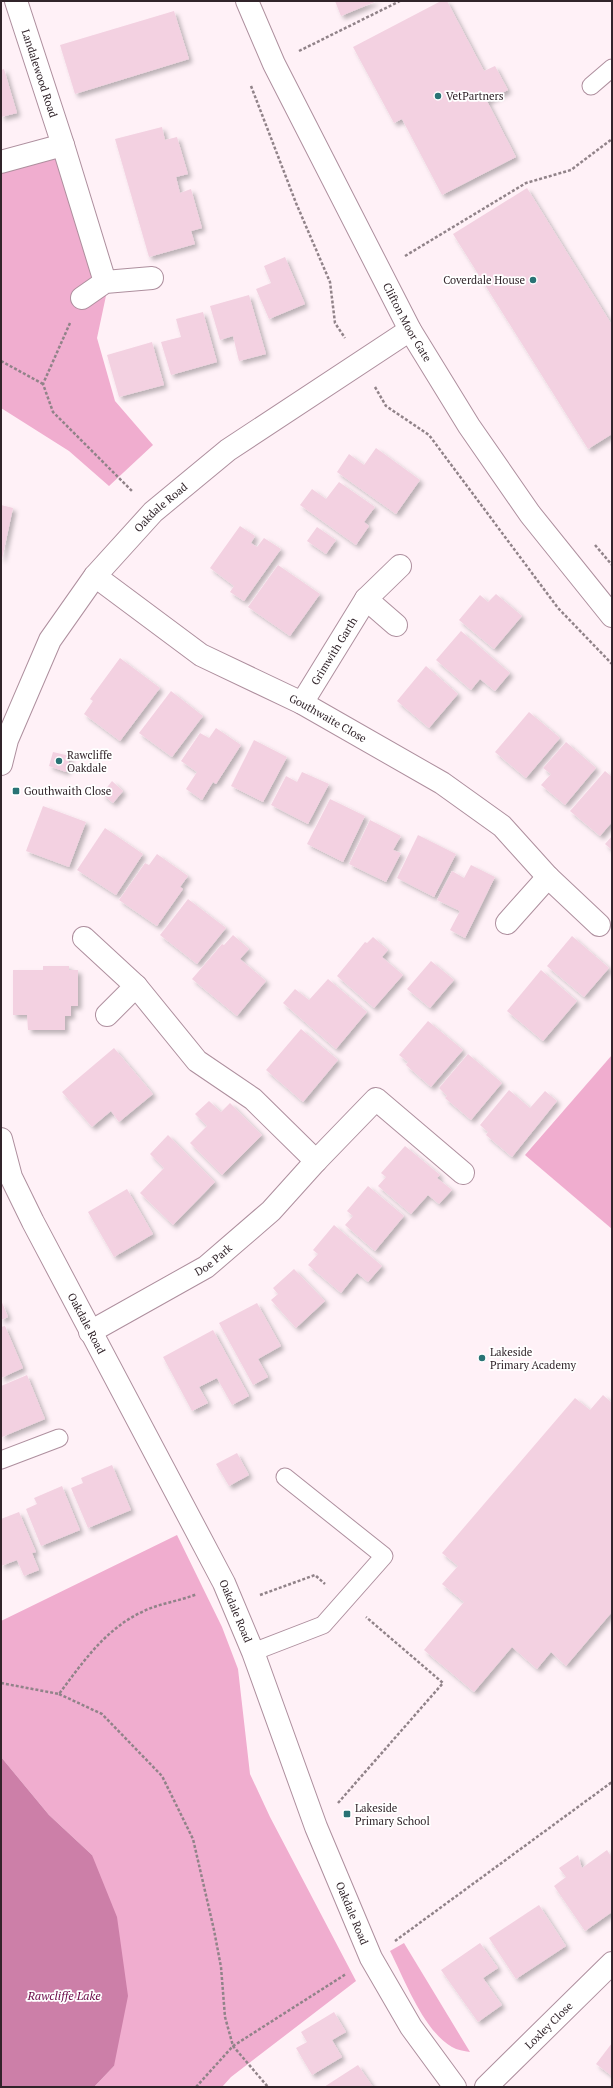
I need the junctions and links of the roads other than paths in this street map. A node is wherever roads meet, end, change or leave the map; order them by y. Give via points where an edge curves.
1 (16, 1) edge
2 (247, 1) edge
3 (612, 68) edge
4 (590, 86) dead end
5 (63, 145) junction
6 (1, 162) edge
7 (152, 278) dead end
8 (104, 282) junction
9 (82, 298) road end
10 (410, 330) junction
11 (400, 566) dead end
12 (95, 576) junction
13 (366, 599) junction
14 (612, 616) edge
15 (396, 625) dead end
16 (302, 703) junction
17 (4, 739) edge
18 (1, 764) edge
19 (548, 877) junction
20 (507, 923) dead end
21 (599, 925) dead end
22 (84, 938) dead end
23 (136, 986) junction
24 (107, 1014) dead end
25 (1, 1139) edge
26 (316, 1161) junction
27 (463, 1173) dead end
28 (6, 1179) edge
29 (90, 1332) junction
30 (60, 1438) dead end
31 (1, 1460) edge
32 (285, 1477) dead end
33 (253, 1652) junction
34 (612, 1963) edge
35 (455, 2087) edge
36 (486, 2087) edge

1 - 5 street, Landalewood Road
2 - 10 street, Clifton Moor Gate via 274,64
3 - 4 lane
5 - 6 street
5 - 8 street, Landalewood Road
7 - 8 street
8 - 9 street
10 - 12 street, Oakdale Road via 228,450 153,512
10 - 14 street, Clifton Moor Gate via 469,426 530,514
11 - 13 street, Grimwith Garth
12 - 16 street, Gouthwaite Close via 201,654
12 - 17 street, Oakdale Road via 50,640
13 - 15 street
13 - 16 street, Grimwith Garth
16 - 19 street, Gouthwaite Close via 442,783 502,826
17 - 18 street, Oakdale Road
19 - 20 street
19 - 21 street, Gouthwaite Close
22 - 23 street
23 - 24 street
23 - 26 street via 197,1061 253,1099
25 - 28 street, Oakdale Road
26 - 27 street, Doe Park via 376,1100
26 - 29 street, Doe Park via 271,1211 206,1266
28 - 29 street, Oakdale Road
29 - 33 street, Oakdale Road via 224,1583
30 - 31 lane
32 - 33 lane via 384,1556 323,1625
33 - 35 street, Oakdale Road via 316,1827 371,1958 410,2027
34 - 36 street, Loxley Close

